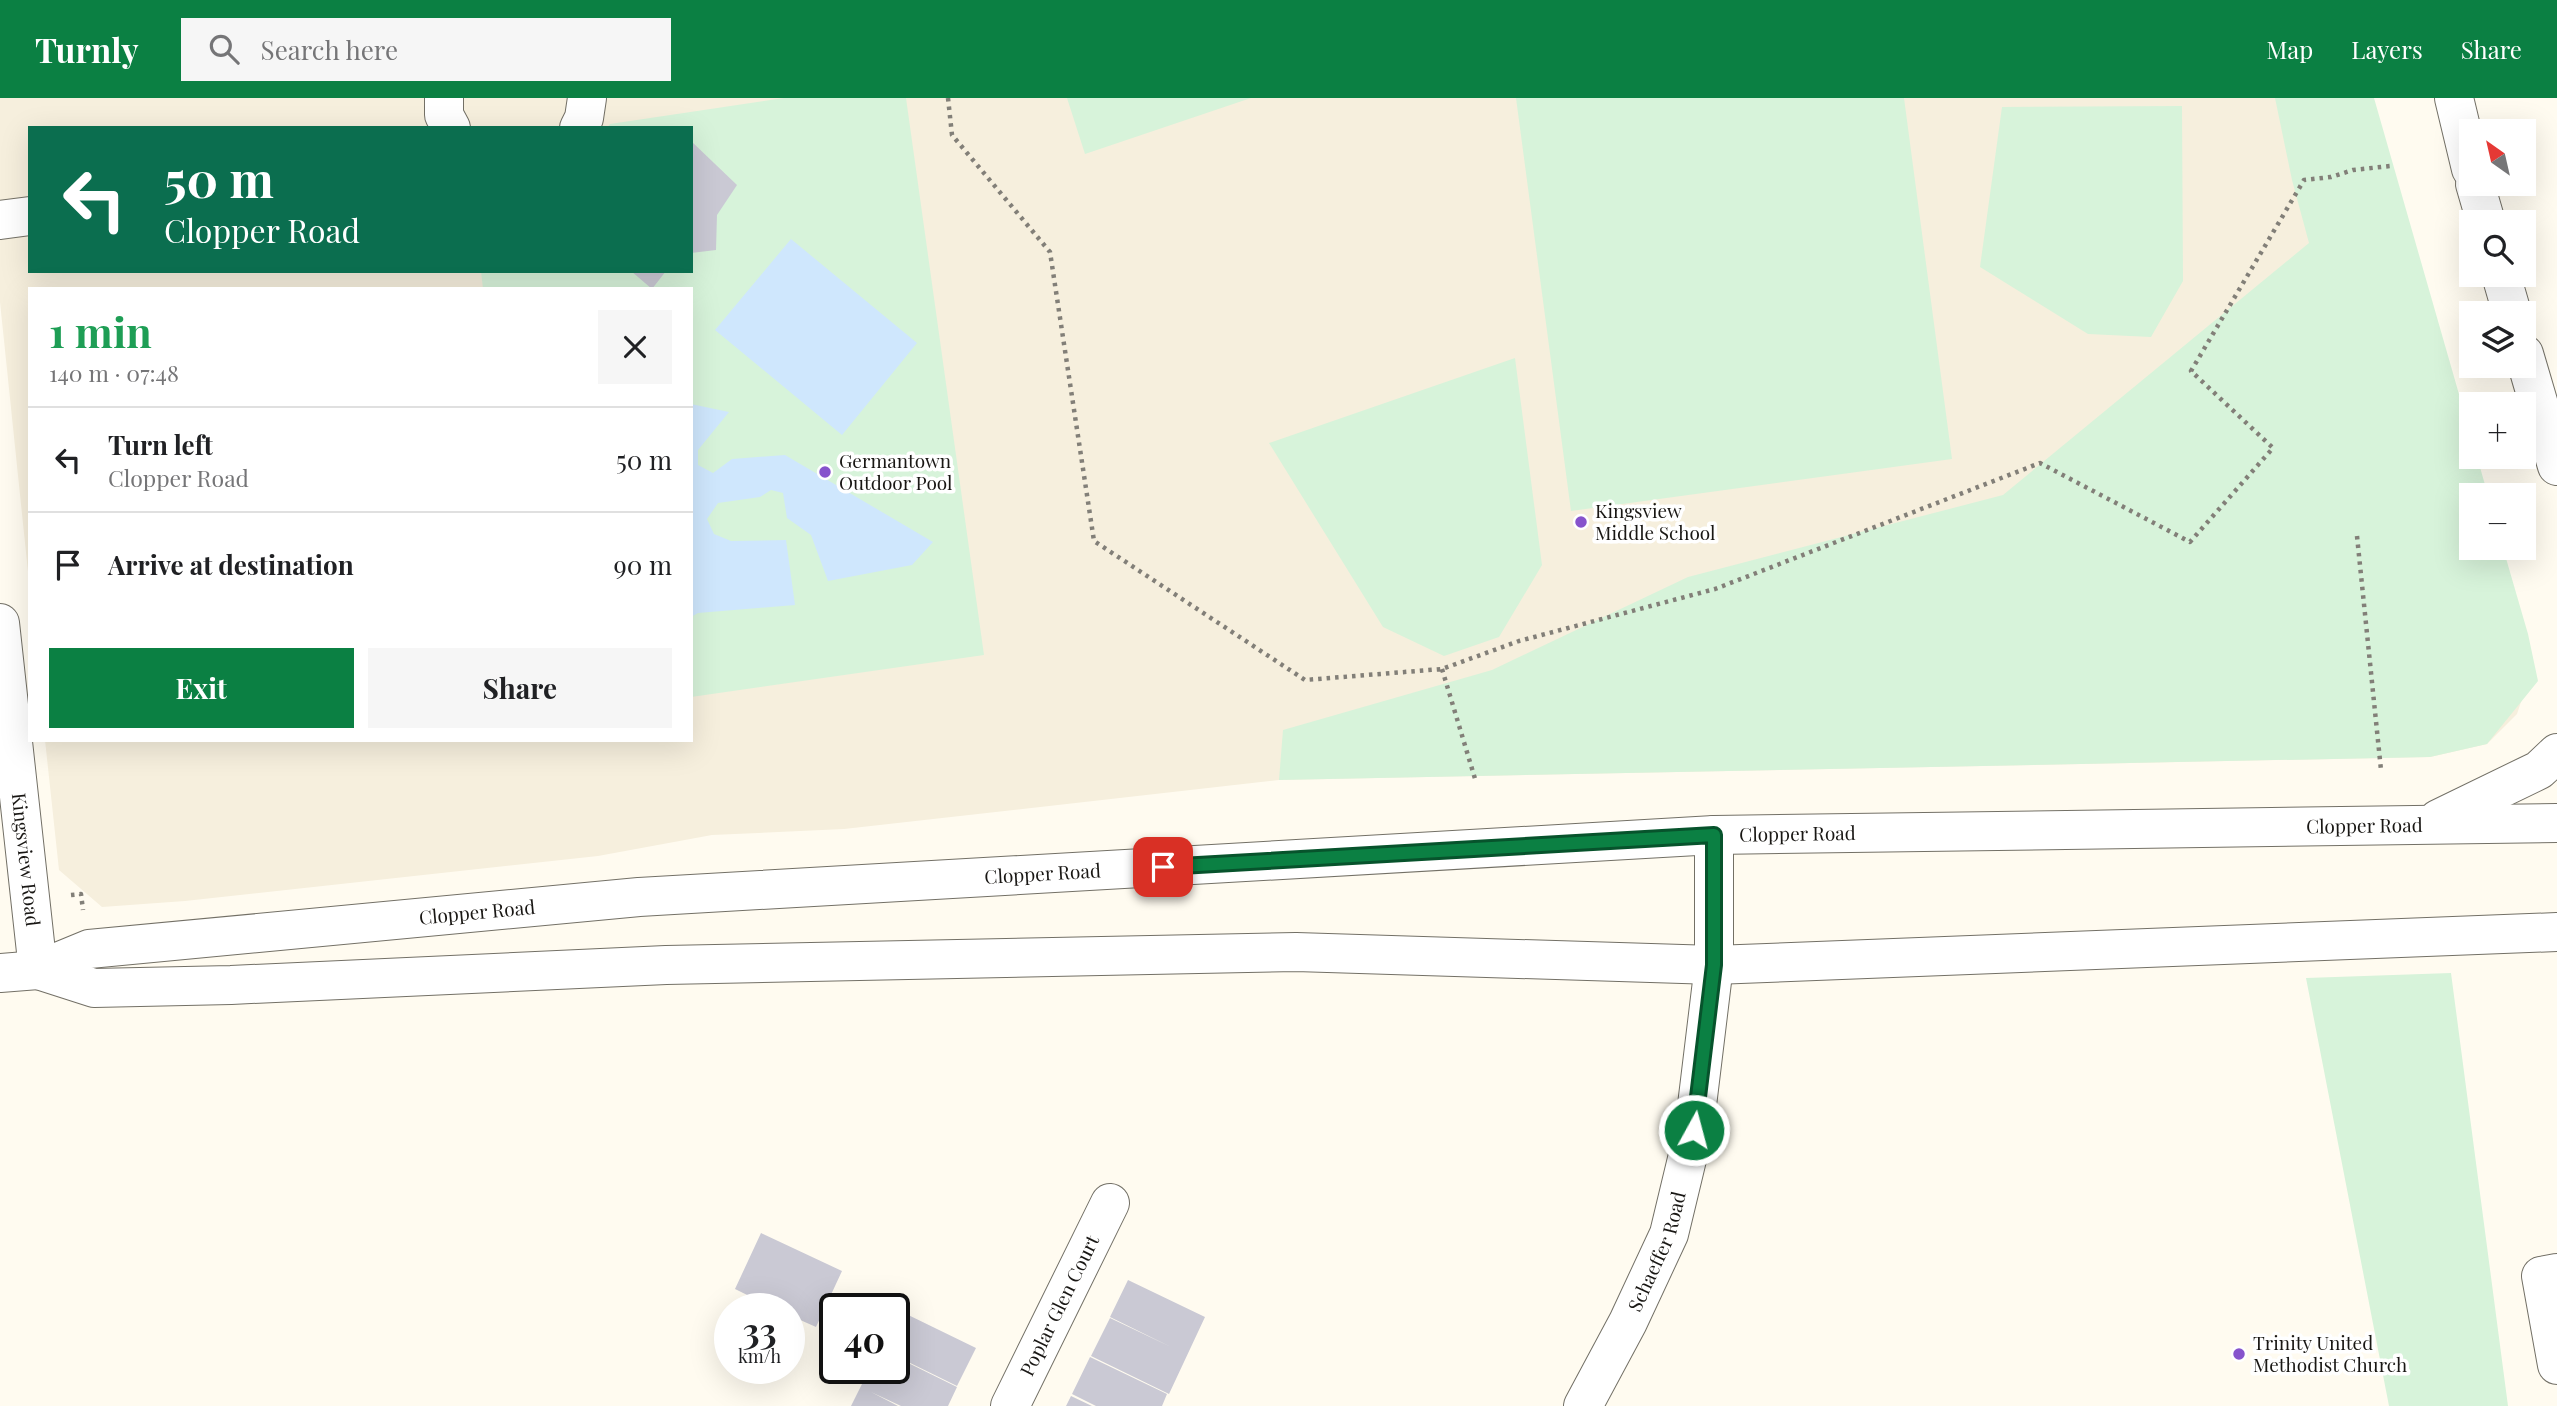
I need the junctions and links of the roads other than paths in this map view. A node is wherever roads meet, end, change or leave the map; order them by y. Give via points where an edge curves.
1 (444, 98) edge
2 (587, 98) edge
3 (2454, 98) edge
4 (2459, 119) edge
5 (450, 126) edge
6 (580, 126) edge
7 (28, 216) edge
8 (0, 220) edge
9 (2531, 378) edge
10 (2557, 466) edge
11 (0, 623) edge
12 (2557, 752) edge
13 (2557, 823) edge
14 (2427, 824) junction
15 (1714, 835) junction
16 (2557, 932) edge
17 (1714, 965) junction
18 (38, 970) junction
19 (0, 973) edge
20 (1110, 1203) dead end
21 (2557, 1273) edge
22 (2557, 1365) edge
23 (1010, 1406) edge
24 (1583, 1406) edge

1 - 5 main road via 444,115
2 - 6 main road
3 - 4 main road
7 - 8 main road
9 - 10 main road
11 - 18 main road, Kingsview Road
12 - 14 main road via 2539,770
13 - 14 main road, Clopper Road
14 - 15 main road, Clopper Road
15 - 17 main road, Schaeffer Road
15 - 18 main road, Clopper Road via 639,897 89,949
16 - 17 main road, Clopper Road
17 - 18 main road, Clopper Road via 1296,952 666,965 94,988
17 - 24 main road, Schaeffer Road via 1694,1130 1669,1234
18 - 19 main road, Clopper Road
20 - 23 main road, Poplar Glen Court
21 - 22 main road via 2541,1276

